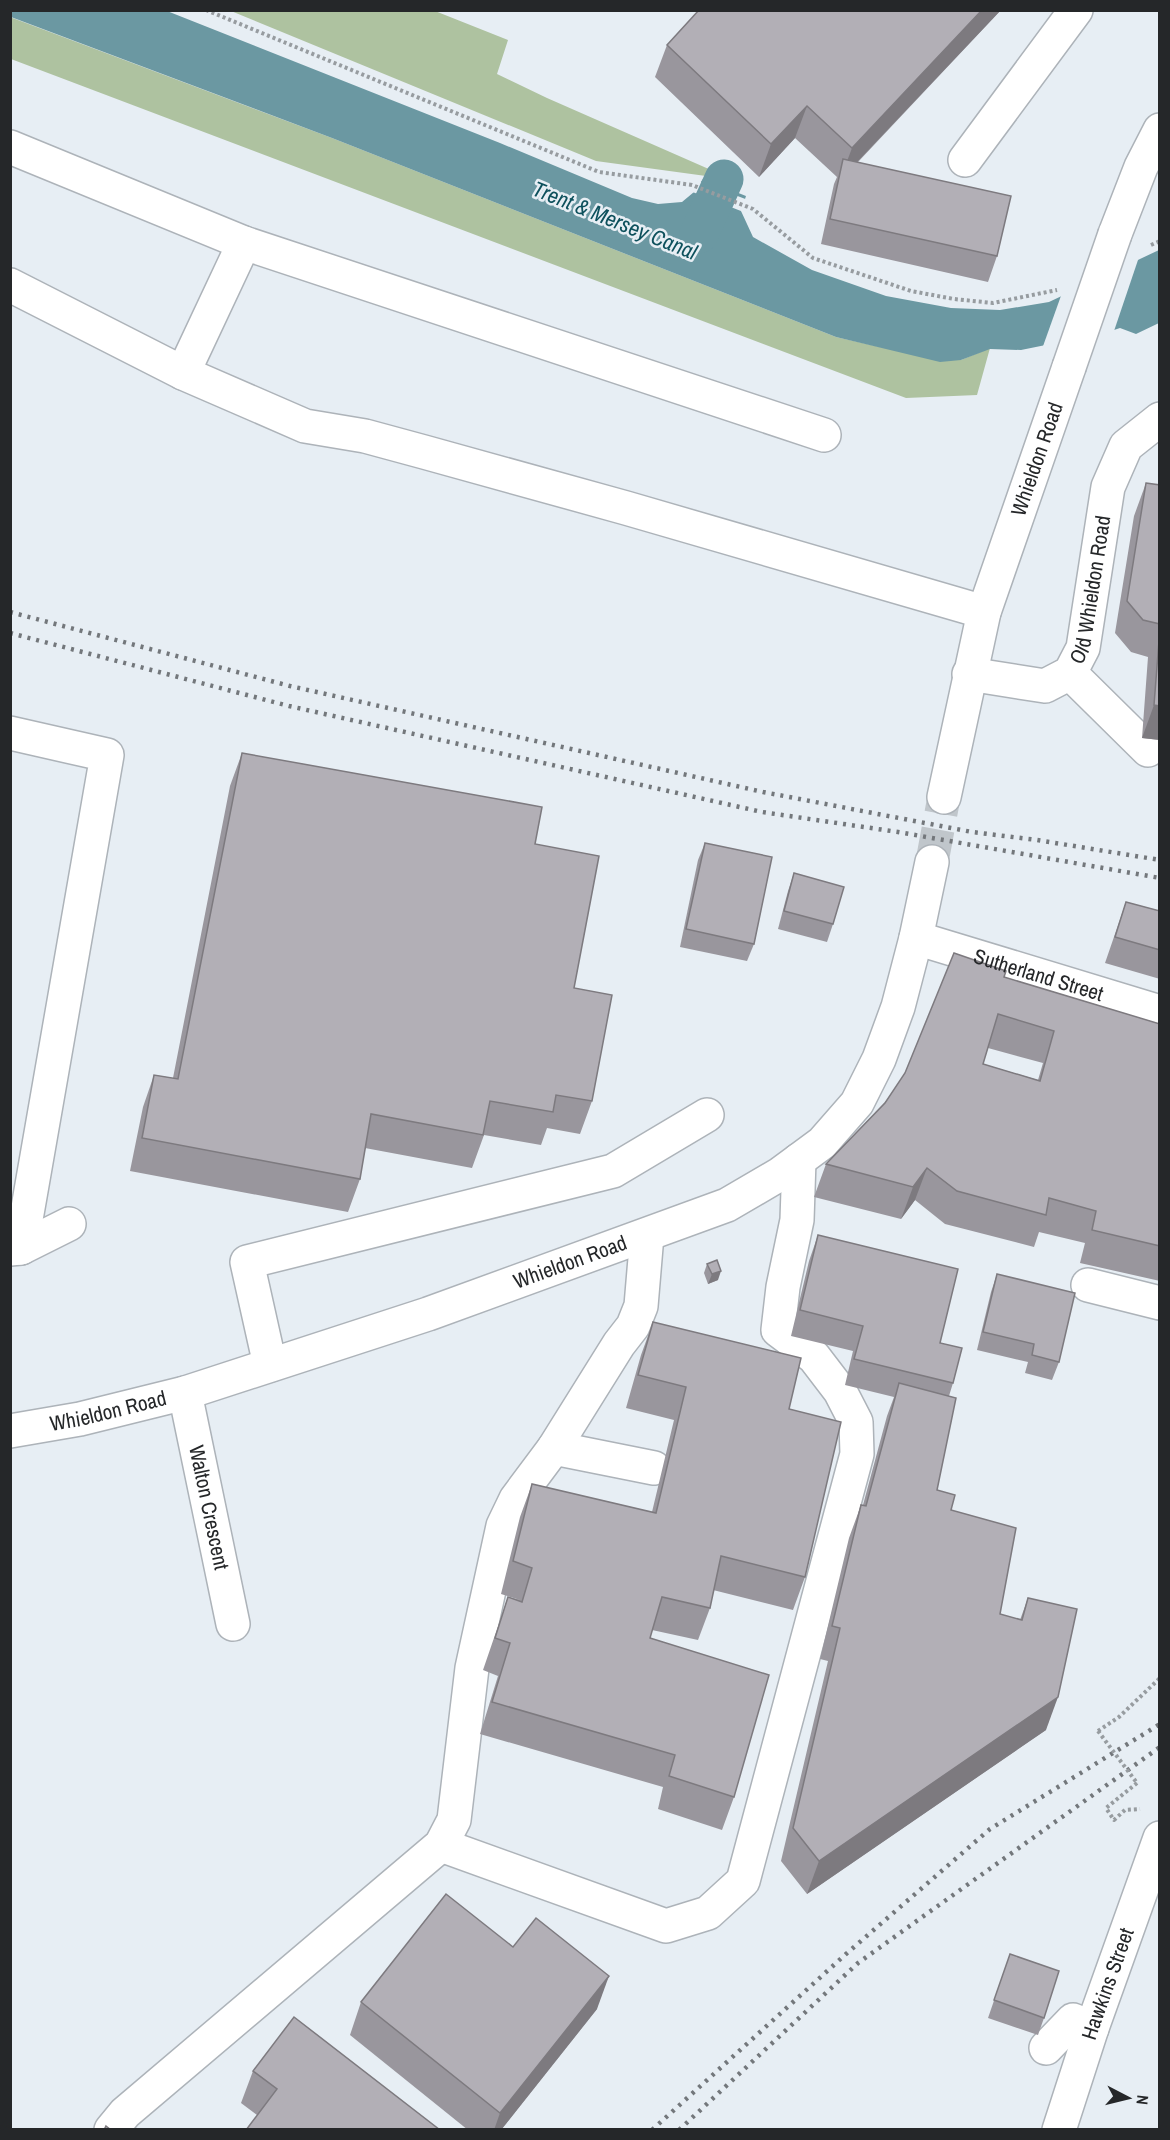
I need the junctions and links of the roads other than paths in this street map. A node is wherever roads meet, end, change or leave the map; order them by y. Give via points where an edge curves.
1 (1076, 10) edge
2 (1160, 130) edge
3 (10, 147) edge
4 (965, 160) dead end
5 (244, 243) junction
6 (10, 285) edge
7 (183, 374) junction
8 (1160, 419) edge
9 (824, 435) dead end
10 (984, 612) junction
11 (1070, 673) junction
12 (969, 675) junction
13 (10, 733) edge
14 (1148, 750) dead end
15 (944, 797) tunnel mouth
16 (932, 861) tunnel mouth
17 (916, 939) junction
18 (1160, 1012) edge
19 (707, 1115) dead end
20 (799, 1160) junction
21 (69, 1224) dead end
22 (647, 1235) junction
23 (16, 1249) edge
24 (1088, 1286) dead end
25 (1160, 1303) edge
26 (270, 1365) junction
27 (185, 1393) junction
28 (10, 1431) edge
29 (554, 1448) junction
30 (654, 1468) dead end
31 (233, 1624) dead end
32 (1160, 1838) edge
33 (441, 1845) junction
34 (1092, 2028) junction
35 (1046, 2048) dead end
36 (111, 2130) edge
37 (1059, 2130) edge

1 - 4 street
2 - 10 street, Whieldon Road, bridge via 1115,234
3 - 5 street
5 - 7 street
5 - 9 street
6 - 7 street
7 - 10 street via 305,426 365,436 436,455
8 - 11 street, Old Whieldon Road via 1126,446 1108,487 1083,648
10 - 12 street, Whieldon Road
11 - 12 street, Old Whieldon Road via 1045,686
11 - 14 street
12 - 15 street, Whieldon Road
13 - 23 street via 107,755
16 - 17 street, Whieldon Road
17 - 18 street, Sutherland Street
17 - 20 street, Whieldon Road via 879,1059 857,1103 822,1143
19 - 26 street via 613,1171 247,1262
20 - 22 street, Whieldon Road via 727,1205
20 - 33 street via 797,1220 778,1330 814,1357 840,1391 856,1422 857,1454 743,1881 708,1913 666,1926
21 - 23 street
22 - 26 street, Whieldon Road via 428,1314
22 - 29 street via 641,1306 633,1326
24 - 25 street
26 - 27 street, Whieldon Road
27 - 28 street, Whieldon Road via 80,1419
27 - 31 street, Walton Crescent
29 - 30 street
29 - 33 street via 516,1499 503,1526 472,1668 454,1820
32 - 34 street, Hawkins Street
33 - 36 street via 125,2113
34 - 35 street via 1073,2020
34 - 37 street, Hawkins Street

